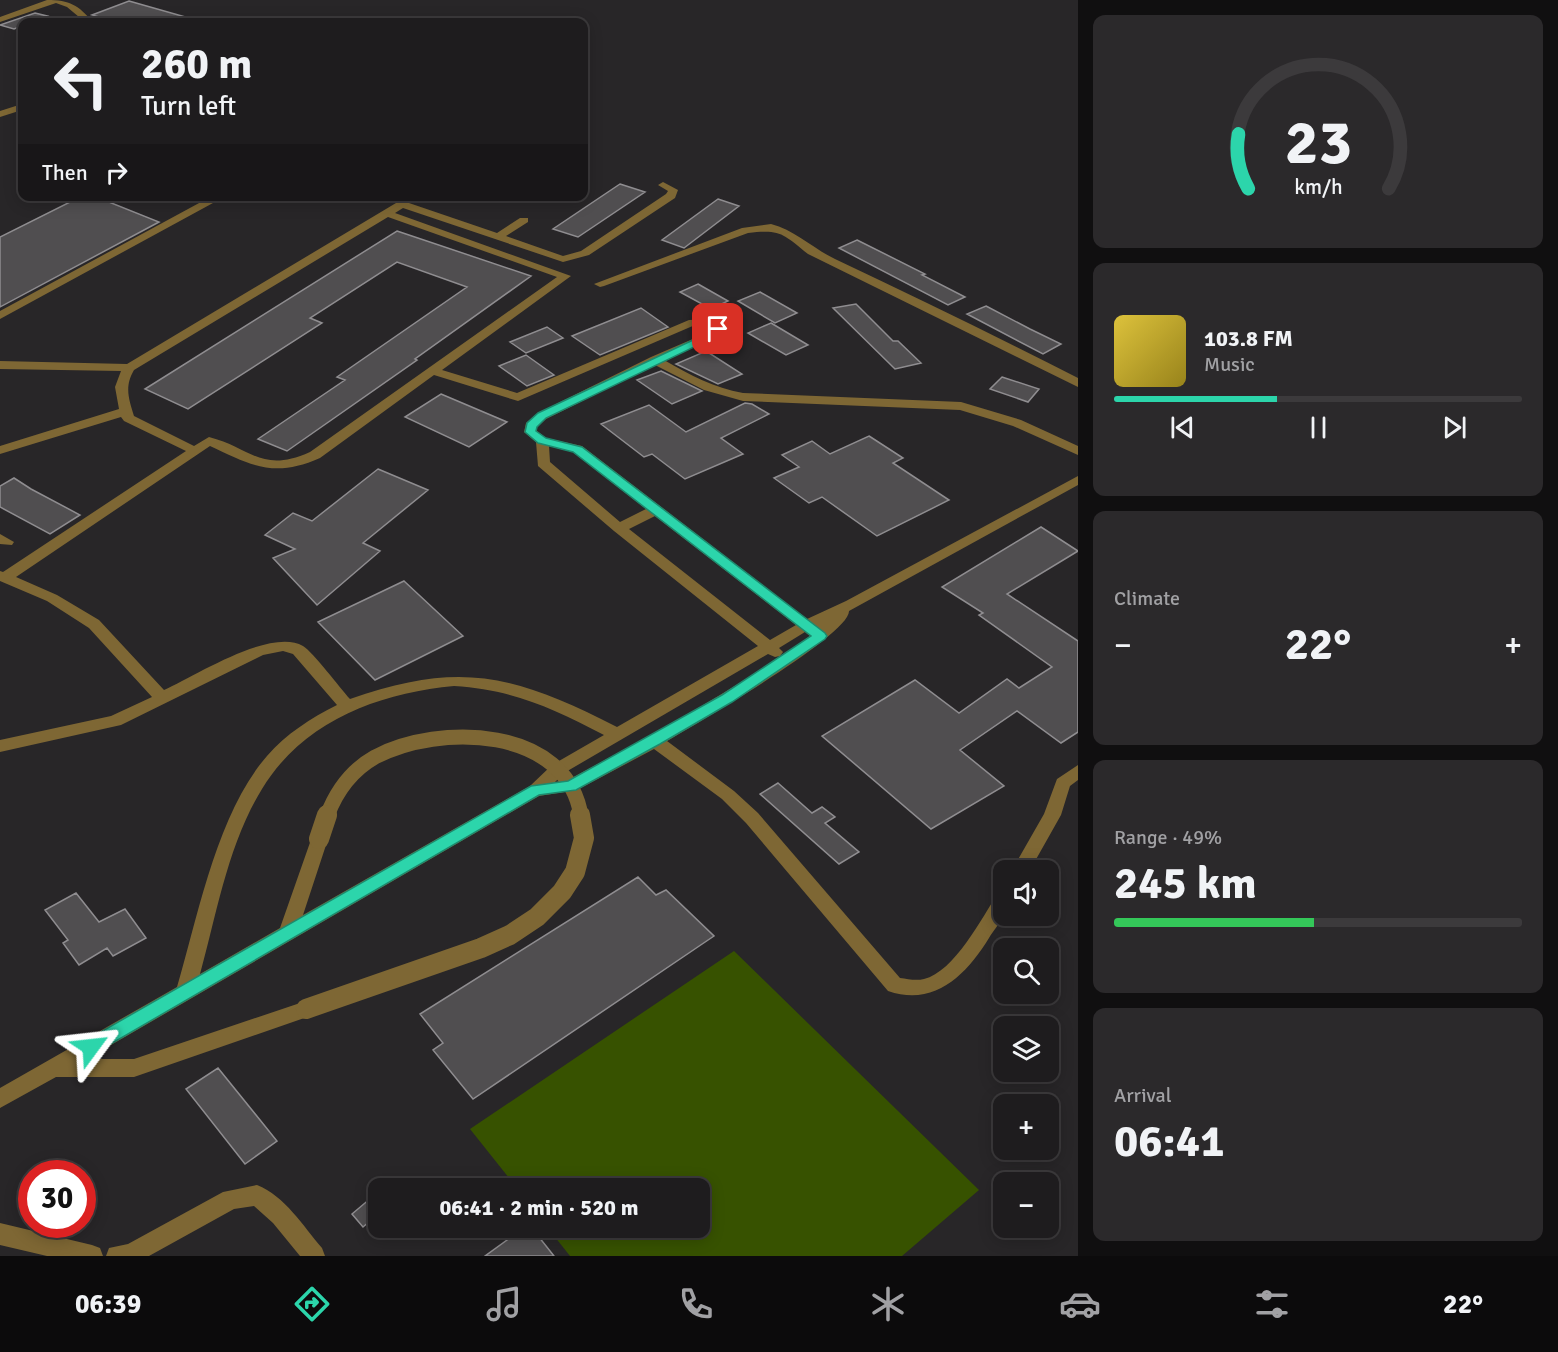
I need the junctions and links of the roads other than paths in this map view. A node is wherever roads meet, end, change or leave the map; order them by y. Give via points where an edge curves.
1 (56, 0) edge
2 (85, 18) edge
3 (0, 20) edge
4 (18, 108) edge
5 (0, 114) edge
6 (663, 184) dead end
7 (212, 201) edge
8 (392, 201) edge
9 (399, 201) edge
10 (386, 213) junction
11 (524, 220) dead end
12 (498, 237) junction
13 (600, 284) dead end
14 (0, 315) edge
15 (655, 360) junction
16 (0, 364) edge
17 (129, 368) junction
18 (433, 371) junction
19 (1078, 383) edge
20 (126, 411) junction
21 (542, 441) junction
22 (0, 450) edge
23 (195, 451) junction
24 (1078, 451) edge
25 (1076, 485) edge
26 (655, 510) junction
27 (619, 528) junction
28 (3, 576) edge
29 (851, 604) junction
30 (807, 625) junction
31 (820, 636) junction
32 (770, 647) junction
33 (786, 661) junction
34 (163, 699) junction
35 (676, 700) junction
36 (347, 706) junction
37 (697, 716) junction
38 (616, 734) junction
39 (655, 741) junction
40 (0, 746) edge
41 (1078, 771) edge
42 (536, 790) junction
43 (1027, 860) edge
44 (993, 916) edge
45 (288, 933) junction
46 (185, 993) junction
47 (53, 1068) junction
48 (0, 1099) edge
49 (0, 1234) edge
50 (93, 1256) edge
51 (117, 1256) edge
52 (314, 1256) edge

1 - 2 street via 70,5
1 - 3 street
4 - 5 street
6 - 12 street via 673,190 671,196 574,258 563,259
7 - 14 street
8 - 10 street
9 - 12 street
10 - 17 street
10 - 18 street via 565,276
11 - 12 street
13 - 19 street via 746,230 779,228 812,252
15 - 18 street via 714,334 718,326 693,322 518,397
15 - 21 street via 542,416 530,432
15 - 24 street via 702,387 743,397 961,406 1017,423
16 - 17 street
17 - 20 street via 121,380
18 - 23 street via 298,464 268,466 209,441
20 - 22 street
20 - 23 street via 128,418
21 - 26 street via 578,449
21 - 27 street via 543,463
23 - 28 street
25 - 29 street
26 - 27 street
26 - 30 street
27 - 32 street
28 - 34 street via 52,598 94,624
29 - 30 street
29 - 31 street
30 - 31 street
30 - 32 street
31 - 33 street
32 - 33 street
32 - 35 street
33 - 37 street
34 - 36 street via 259,651 283,646 298,650
34 - 40 street via 115,721
35 - 37 street
35 - 38 street
36 - 38 street via 397,688 446,681 485,683 525,692
36 - 46 street via 301,732 273,758 254,786 217,878
37 - 39 street
38 - 42 street via 558,769
39 - 42 street via 571,786
39 - 44 street via 728,795 752,818 895,985 924,987 944,979 973,948
41 - 43 street via 1063,783 1052,815
42 - 45 street
45 - 46 street
45 - 47 street, bridge via 330,804 346,780 370,760 399,746 434,736 471,735 501,740 531,751 564,777 577,797 584,825 583,851 574,874 562,893 537,916 495,944 134,1068
46 - 47 street
47 - 48 street
49 - 50 street
51 - 52 street via 131,1254 231,1199 257,1195 296,1230

